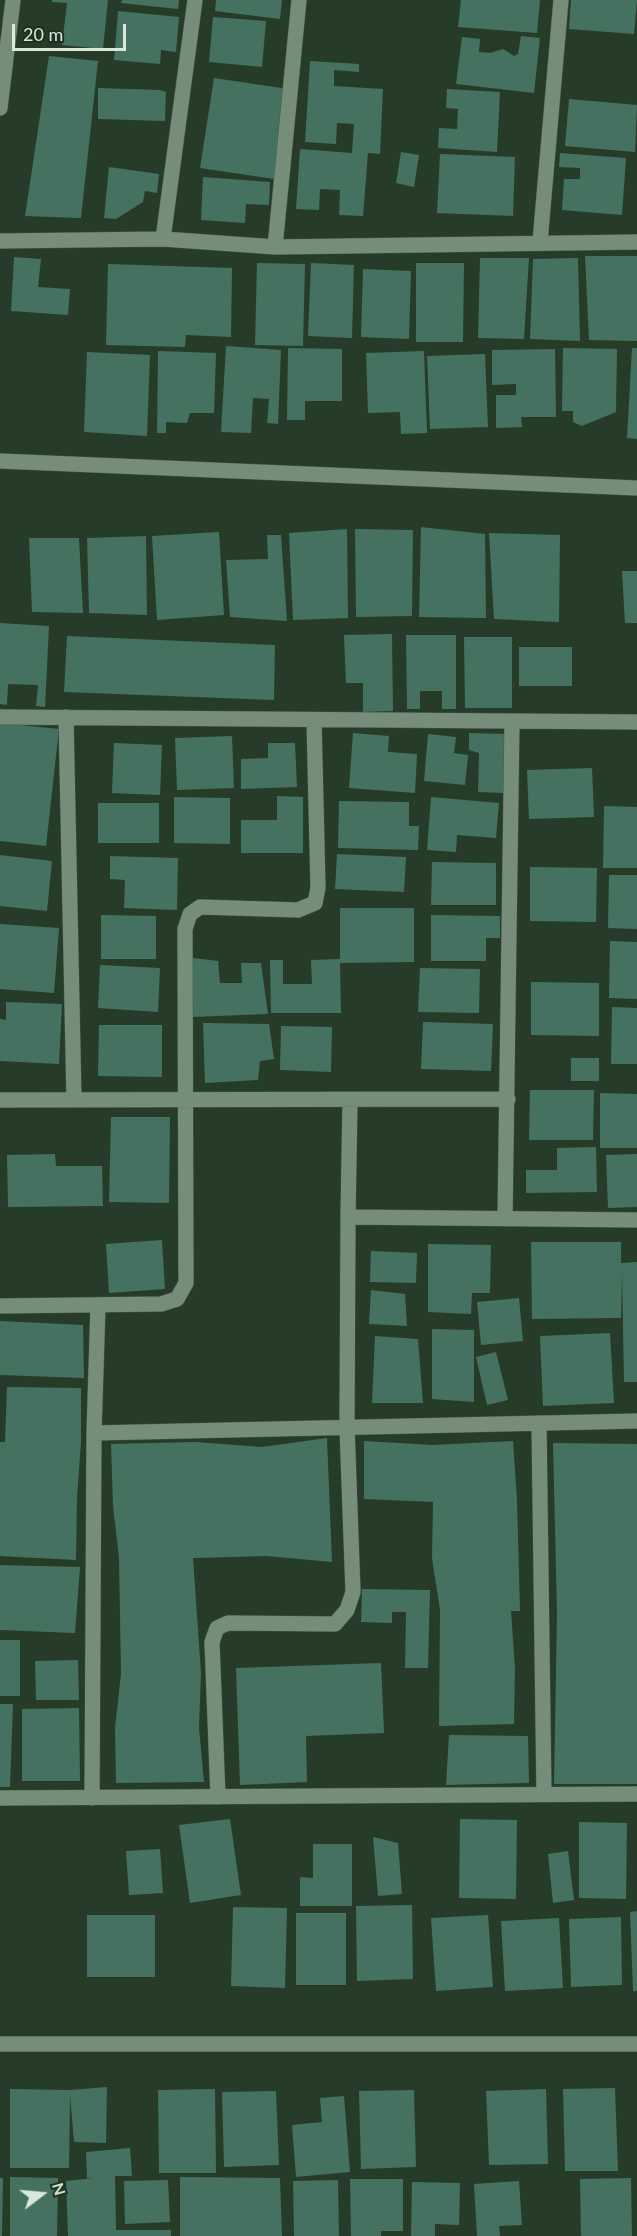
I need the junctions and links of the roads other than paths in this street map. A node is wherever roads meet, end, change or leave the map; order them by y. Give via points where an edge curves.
1 (13, 0) edge
2 (195, 0) edge
3 (299, 0) edge
4 (561, 0) edge
5 (0, 108) edge
6 (163, 239) junction
7 (0, 241) edge
8 (540, 242) junction
9 (637, 242) edge
10 (275, 246) junction
11 (0, 461) edge
12 (637, 488) edge
13 (0, 717) edge
14 (66, 717) junction
15 (314, 720) junction
16 (512, 721) junction
17 (637, 722) edge
18 (508, 1099) junction
19 (0, 1100) edge
20 (74, 1100) junction
21 (185, 1100) junction
22 (350, 1100) junction
23 (348, 1217) junction
24 (505, 1219) junction
25 (637, 1220) edge
26 (98, 1305) junction
27 (0, 1306) edge
28 (637, 1421) edge
29 (540, 1423) junction
30 (347, 1427) junction
31 (94, 1433) junction
32 (637, 1794) edge
33 (544, 1795) junction
34 (218, 1797) junction
35 (0, 1798) edge
36 (92, 1798) junction
37 (0, 2044) edge
38 (637, 2044) edge

1 - 5 street
2 - 6 street
3 - 10 street
4 - 8 street
6 - 7 street
6 - 10 street
8 - 9 street
8 - 10 street
11 - 12 street
13 - 14 street
14 - 15 street
14 - 20 street
15 - 16 street
15 - 21 street via 318,888 315,903 298,910 200,907 190,914 185,929
16 - 17 street
16 - 18 street
18 - 22 street
18 - 24 street
19 - 20 street
20 - 21 street
21 - 22 street
21 - 26 street via 186,1283 177,1299 161,1304
22 - 23 street
23 - 24 street
23 - 30 street
24 - 25 street
26 - 27 street
26 - 31 street
28 - 29 street
29 - 30 street
29 - 33 street
30 - 31 street
30 - 34 street via 352,1592 347,1610 335,1624 228,1623 216,1628 212,1641
31 - 36 street
32 - 33 street
33 - 34 street
34 - 36 street
35 - 36 street
37 - 38 street

